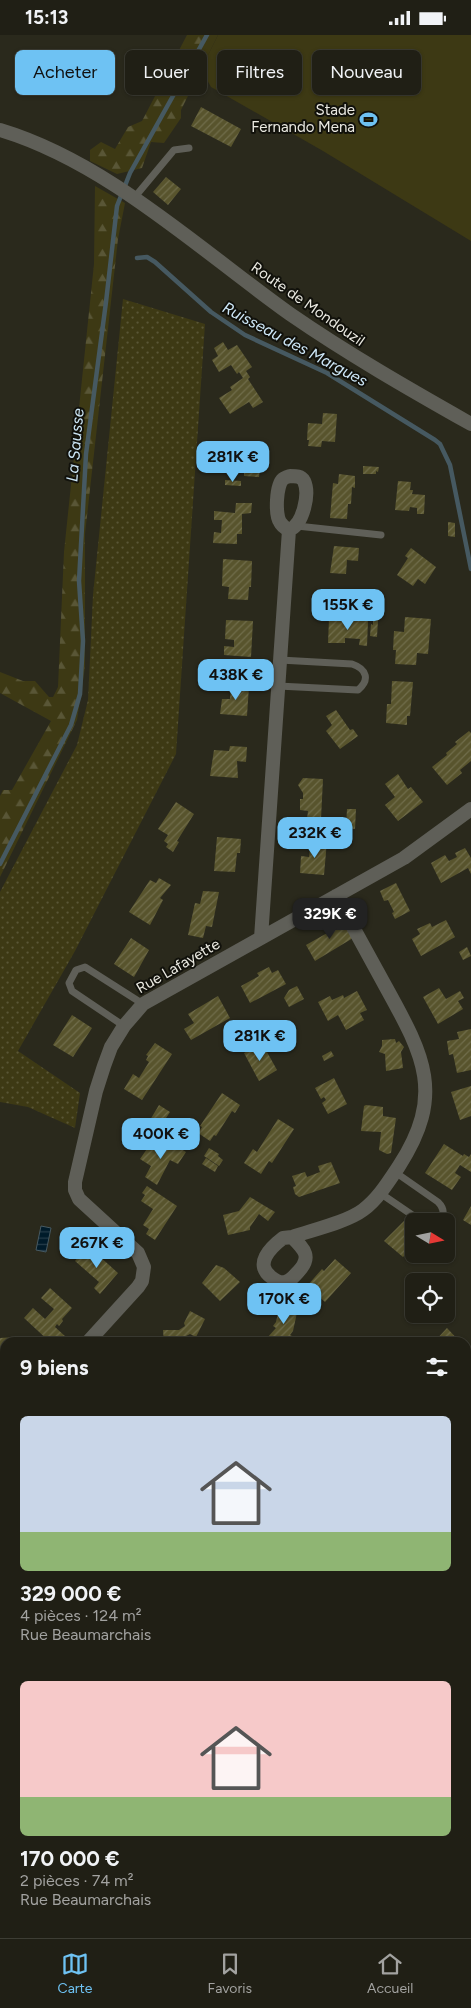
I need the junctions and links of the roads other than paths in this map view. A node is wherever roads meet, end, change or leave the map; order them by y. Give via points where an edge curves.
1 (0, 130) edge
2 (189, 148) dead end
3 (134, 198) junction
4 (471, 424) edge
5 (293, 528) joint
6 (381, 535) dead end
7 (280, 660) junction
8 (278, 686) junction
9 (471, 809) edge
10 (336, 896) junction
11 (261, 938) junction
12 (142, 1004) junction
13 (124, 1026) junction
14 (395, 1172) junction
15 (380, 1193) junction
16 (409, 1213) edge
17 (444, 1213) edge
18 (292, 1237) dead end
19 (92, 1337) edge

1 - 3 street, Route de Mondouzil via 54,150
2 - 3 lane via 174,150
3 - 4 street, Route de Mondouzil via 290,314
5 - 6 lane
5 - 7 street
7 - 8 street
7 - 8 lane via 352,664 365,672 366,679 358,690
8 - 11 street
9 - 10 street, Rue Lafayette via 404,858
10 - 11 street, Rue Lafayette
10 - 14 street via 413,1036 424,1071 424,1105 420,1123
11 - 12 street, Rue Lafayette
12 - 13 street, Rue Lafayette
12 - 13 lane via 85,967 76,970 69,983 72,991
13 - 19 street, Rue Lafayette via 111,1047 96,1091 75,1191 79,1199 138,1253 144,1274 138,1287
14 - 15 street
14 - 17 lane via 438,1201
15 - 16 lane
15 - 18 street via 362,1211 348,1218

